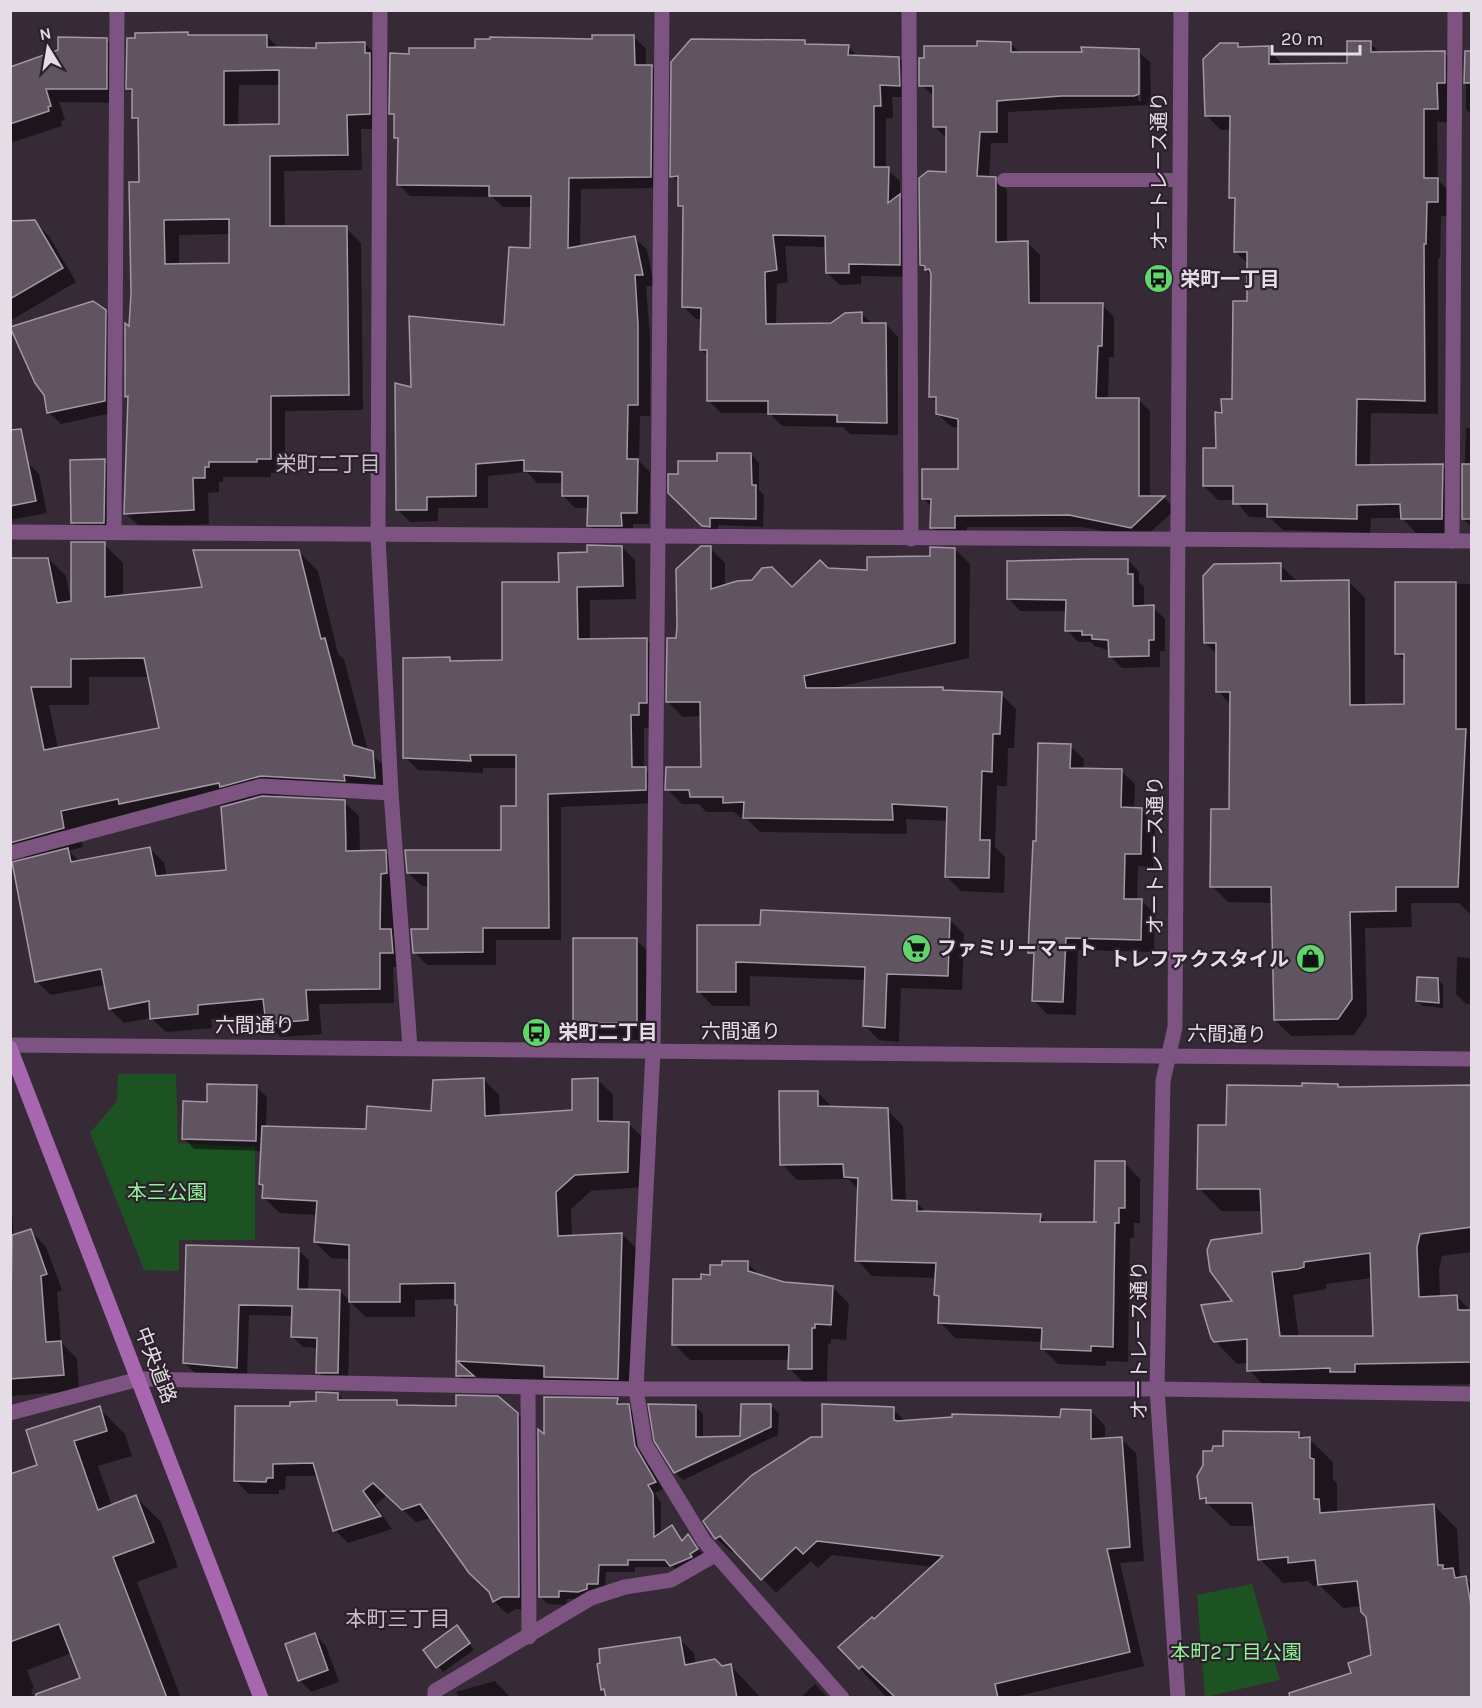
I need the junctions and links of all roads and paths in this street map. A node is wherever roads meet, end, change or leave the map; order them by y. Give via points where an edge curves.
1 (117, 10) edge
2 (380, 10) edge
3 (662, 10) edge
4 (909, 10) edge
5 (1181, 10) edge
6 (1455, 10) edge
7 (1004, 180) dead end
8 (1180, 180) junction
9 (10, 532) edge
10 (114, 532) junction
11 (378, 536) junction
12 (658, 537) junction
13 (911, 539) junction
14 (1179, 539) junction
15 (1452, 541) junction
16 (1472, 542) edge
17 (391, 793) junction
18 (10, 853) edge
19 (10, 1046) edge
20 (410, 1047) junction
21 (653, 1051) junction
22 (1168, 1054) junction
23 (1472, 1059) edge
24 (139, 1379) junction
25 (528, 1388) junction
26 (636, 1389) junction
27 (1157, 1389) junction
28 (1472, 1394) edge
29 (10, 1413) edge
30 (715, 1555) junction
31 (529, 1637) junction
32 (261, 1698) edge
33 (435, 1698) edge
34 (842, 1698) edge
35 (1178, 1698) edge

1 - 10 street
2 - 11 street
3 - 12 street
4 - 13 street
5 - 8 street, オートレース通り
6 - 15 street
7 - 8 lane
8 - 14 street, オートレース通り
9 - 10 street
10 - 11 street
11 - 12 street
11 - 17 street
12 - 13 street
12 - 21 street
13 - 14 street
14 - 15 street
14 - 22 street, オートレース通り via 1175,1027
15 - 16 street
17 - 18 street via 261,786
17 - 20 street
19 - 20 street, 六間通り
19 - 24 main road, 中央道路
20 - 21 street, 六間通り
21 - 22 street, 六間通り
21 - 26 street
22 - 23 street, 六間通り
22 - 27 street, オートレース通り via 1163,1081
24 - 25 street
24 - 29 street
24 - 32 main road, 中央道路
25 - 26 street
25 - 31 street
26 - 27 street
26 - 30 street via 645,1444
27 - 28 street
27 - 35 street, オートレース通り
30 - 31 street via 671,1580 625,1587 591,1598
30 - 34 street
31 - 33 street via 435,1691

